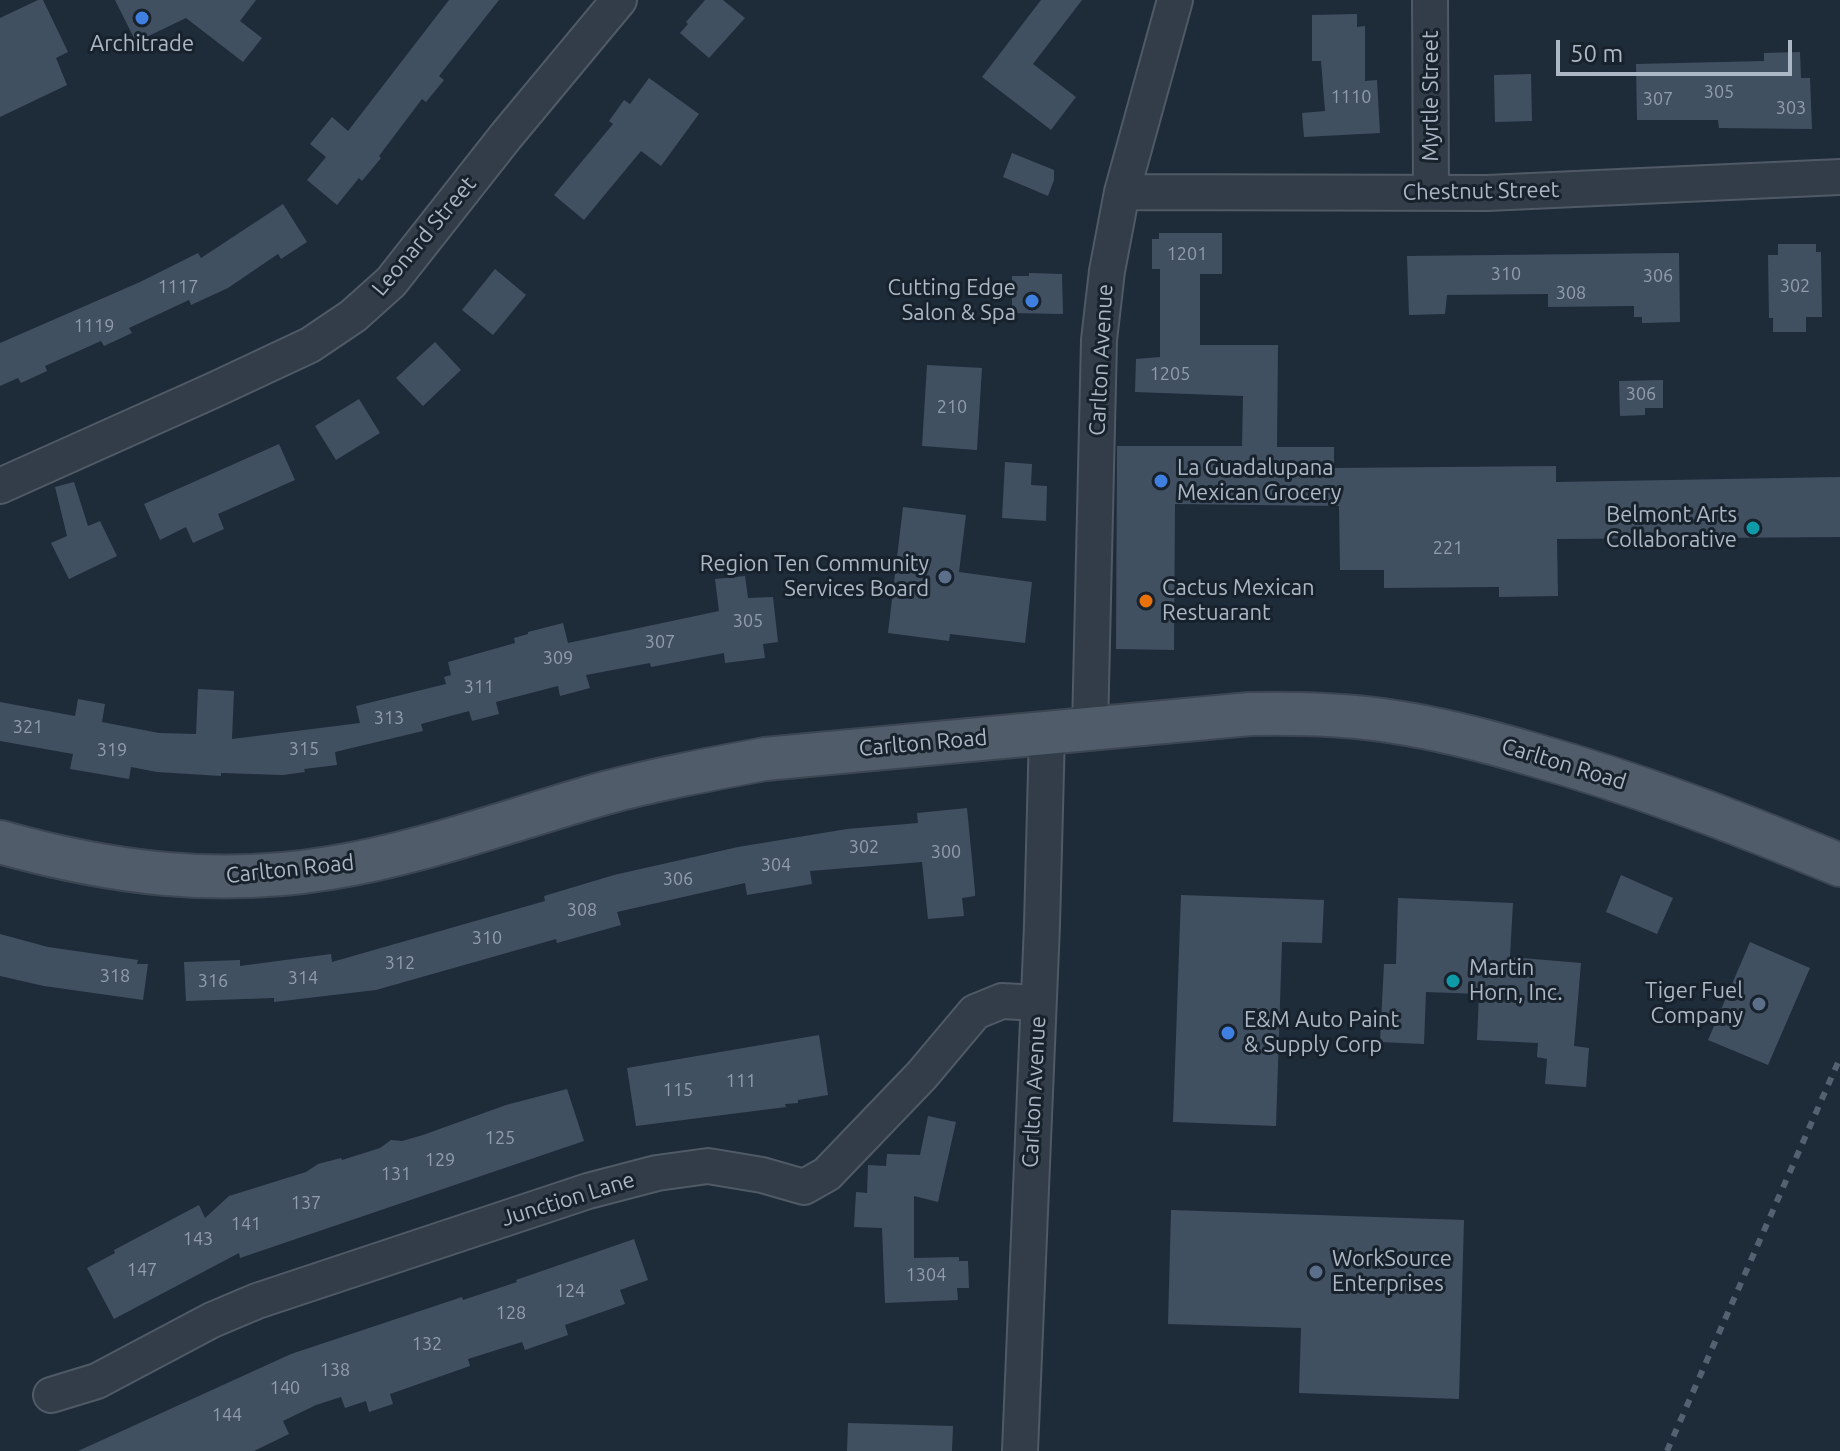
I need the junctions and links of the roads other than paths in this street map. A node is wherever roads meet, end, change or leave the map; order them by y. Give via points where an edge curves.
1 (619, 0) edge
2 (1175, 0) edge
3 (1430, 0) edge
4 (1840, 177) edge
5 (1122, 192) junction
6 (1431, 193) junction
7 (0, 486) edge
8 (1090, 729) junction
9 (1047, 732) junction
10 (0, 842) edge
11 (1840, 865) edge
12 (1038, 1003) junction
13 (51, 1395) dead end
14 (1020, 1451) edge

1 - 7 street, Leonard Street via 391,282 353,316 310,345
2 - 5 street, Carlton Avenue
3 - 6 street, Myrtle Street
4 - 6 street, Chestnut Street
5 - 6 street, Chestnut Street
5 - 8 street, Carlton Avenue via 1099,340
8 - 9 main road, Carlton Road
8 - 11 main road, Carlton Road via 1250,714 1323,714 1395,722 1599,773 1718,814
9 - 10 main road, Carlton Road via 765,759 686,773 406,853 329,869 178,876 63,860
9 - 12 street, Carlton Avenue
12 - 13 street, Junction Lane via 1002,1001 975,1012 827,1174 804,1187 708,1166 588,1191 257,1301 97,1381
12 - 14 street, Carlton Avenue

